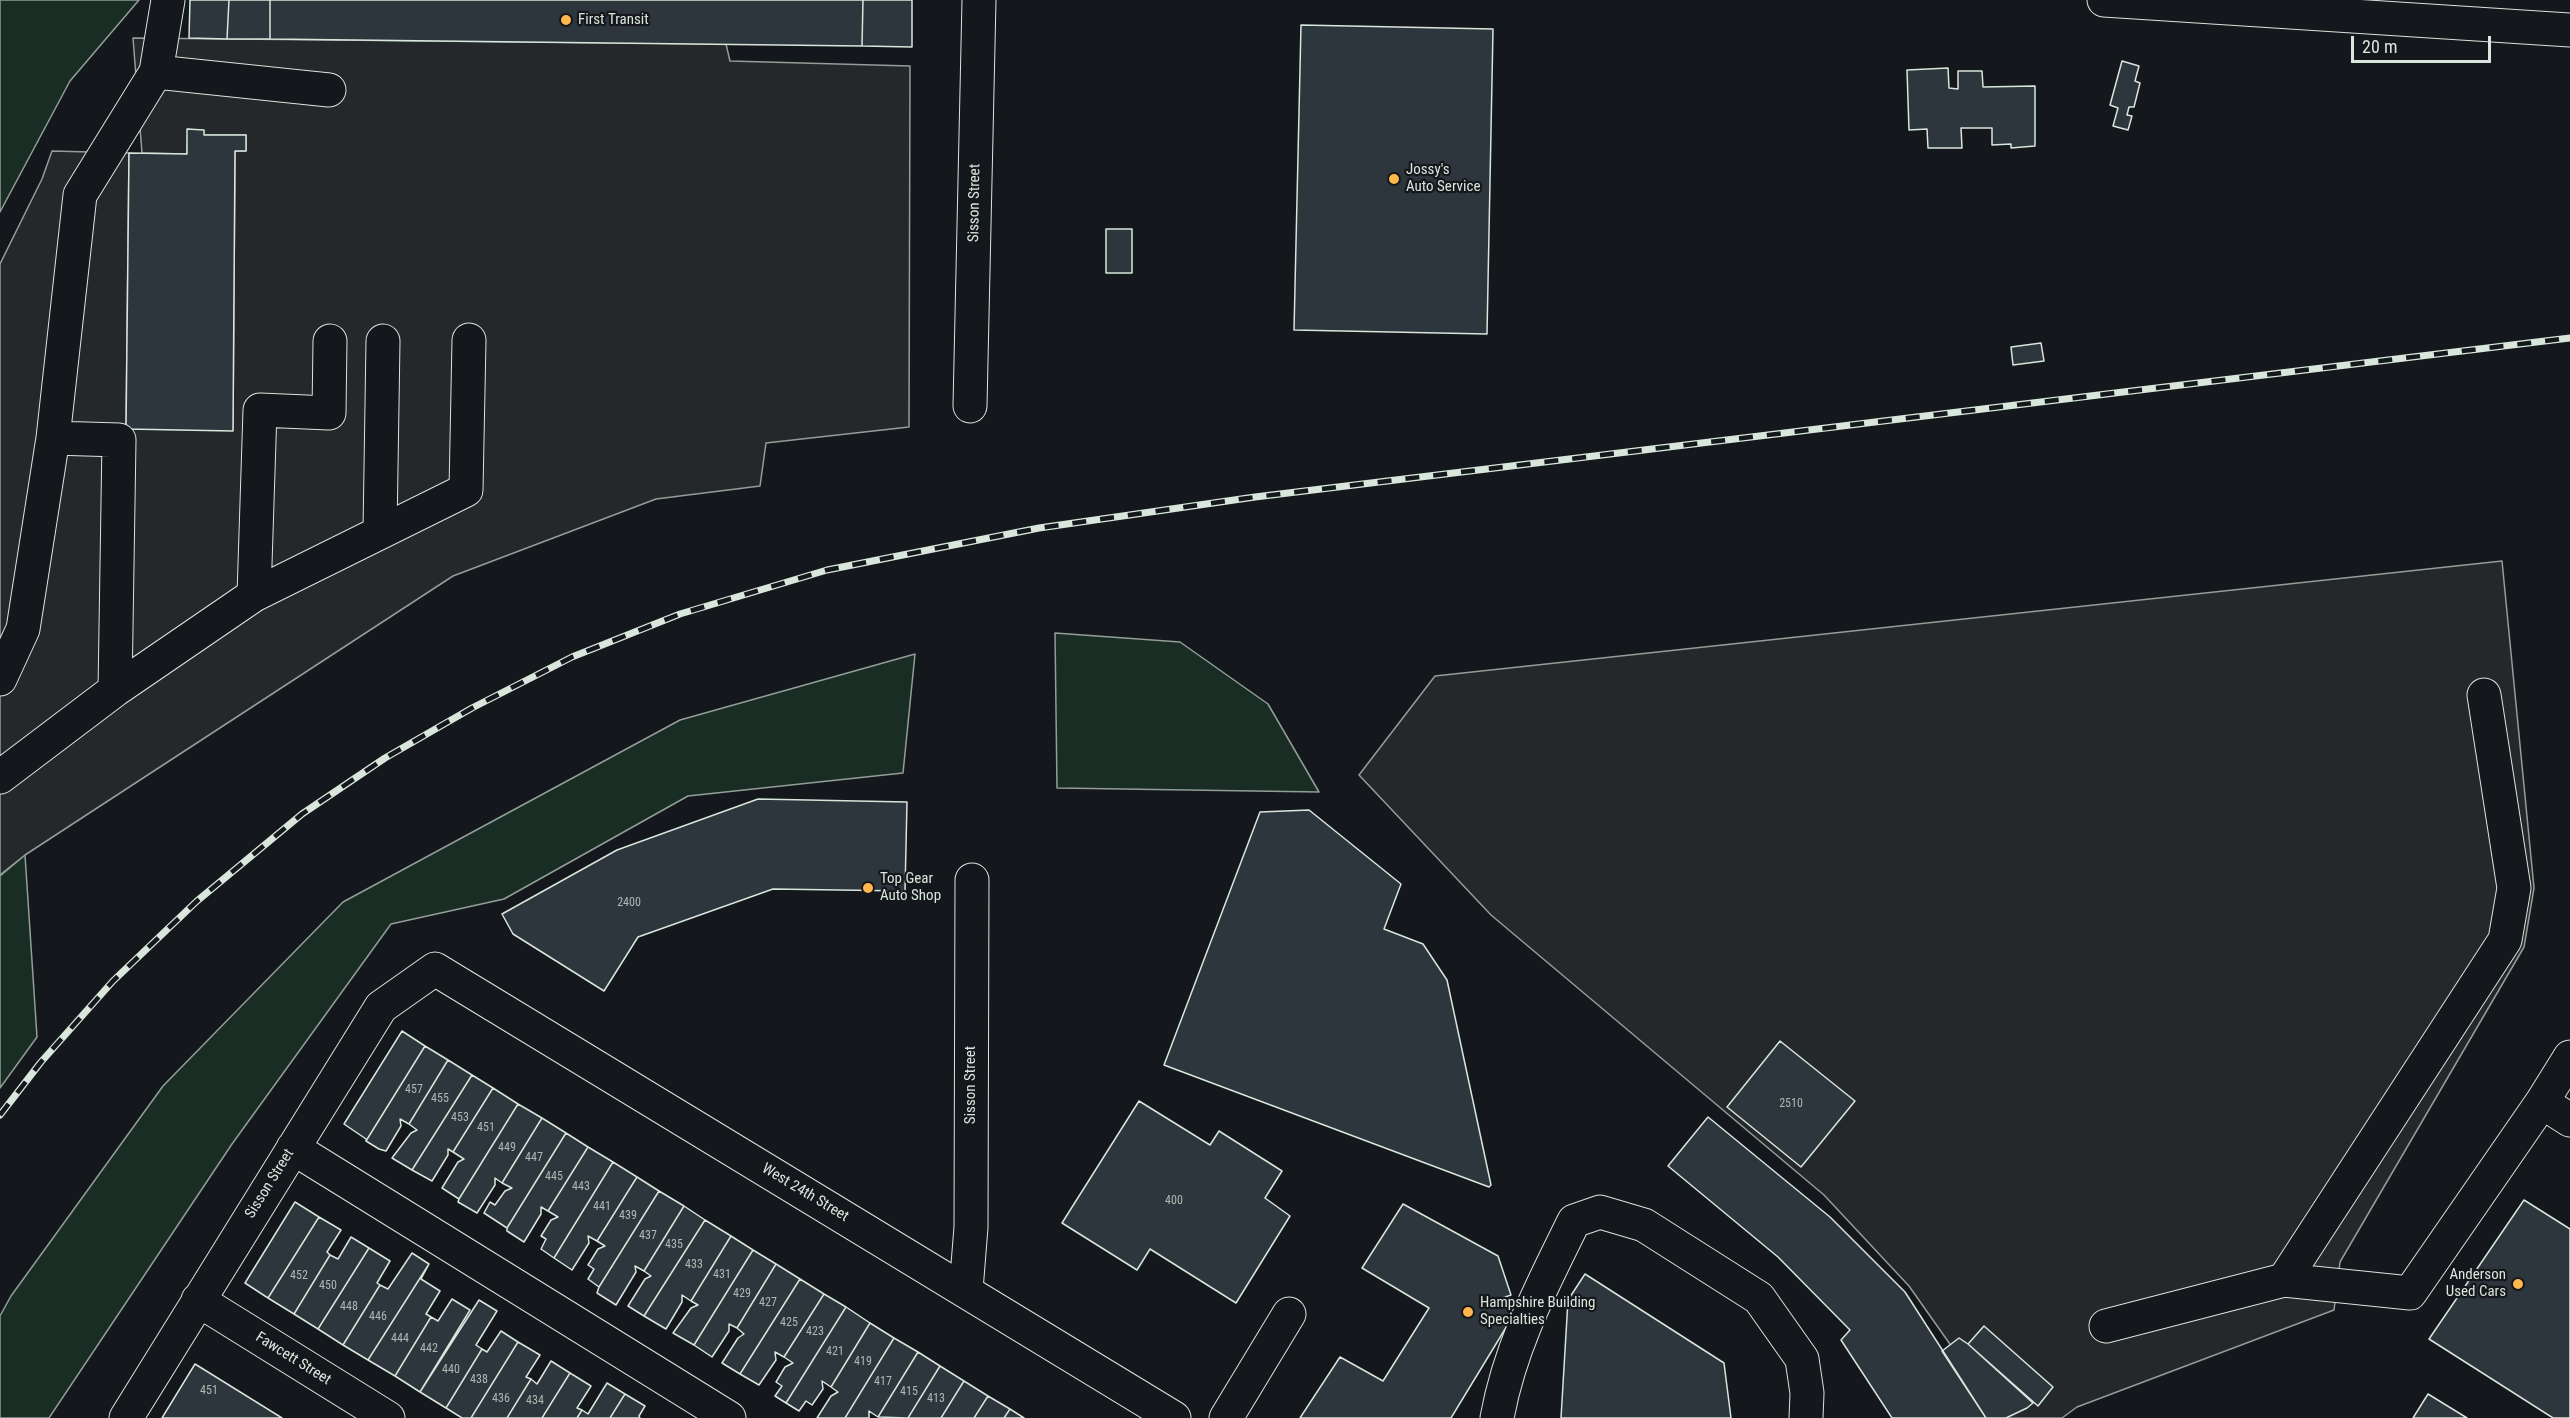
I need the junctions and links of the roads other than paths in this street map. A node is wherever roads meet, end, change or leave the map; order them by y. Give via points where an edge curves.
1 (168, 0) edge
2 (979, 0) edge
3 (2104, 0) edge
4 (2139, 1) edge
5 (2310, 7) edge
6 (2494, 12) edge
7 (2570, 30) edge
8 (156, 72) junction
9 (328, 90) dead end
10 (469, 340) dead end
11 (330, 341) dead end
12 (383, 341) dead end
13 (970, 406) dead end
14 (53, 438) junction
15 (380, 531) junction
16 (254, 595) junction
17 (0, 679) edge
18 (115, 690) junction
19 (2484, 695) dead end
20 (0, 777) edge
21 (972, 880) dead end
22 (435, 969) joint
23 (2570, 1057) edge
24 (2542, 1102) junction
25 (2570, 1120) edge
26 (293, 1148) junction
27 (2284, 1280) junction
28 (966, 1290) junction
29 (198, 1300) junction
30 (1289, 1314) dead end
31 (2106, 1326) dead end
32 (126, 1418) edge
33 (388, 1418) edge
34 (729, 1418) edge
35 (1174, 1418) edge
36 (1226, 1418) edge
37 (1497, 1418) edge
38 (1806, 1418) edge

1 - 8 street
2 - 13 street, Sisson Street
3 - 4 street
4 - 5 street
5 - 6 street
6 - 7 street
8 - 9 street
8 - 14 street via 80,195
10 - 15 street via 466,490
11 - 16 street via 329,412 260,410
12 - 15 street
14 - 17 street via 23,629
14 - 18 street via 119,440
15 - 16 street
16 - 18 street
18 - 20 street
19 - 27 street via 2514,888 2505,940
21 - 28 street, Sisson Street via 970,1227
22 - 26 street, Sisson Street via 381,1007
22 - 28 street, West 24th Street
23 - 24 street
24 - 25 street
24 - 27 street via 2410,1293
26 - 29 street, Sisson Street
26 - 34 street
27 - 31 street
28 - 35 street, West 24th Street
29 - 32 street, Sisson Street
29 - 33 street, Fawcett Street
30 - 36 street
37 - 38 street via 1503,1381 1534,1301 1574,1221 1600,1212 1644,1225 1759,1298 1803,1359

